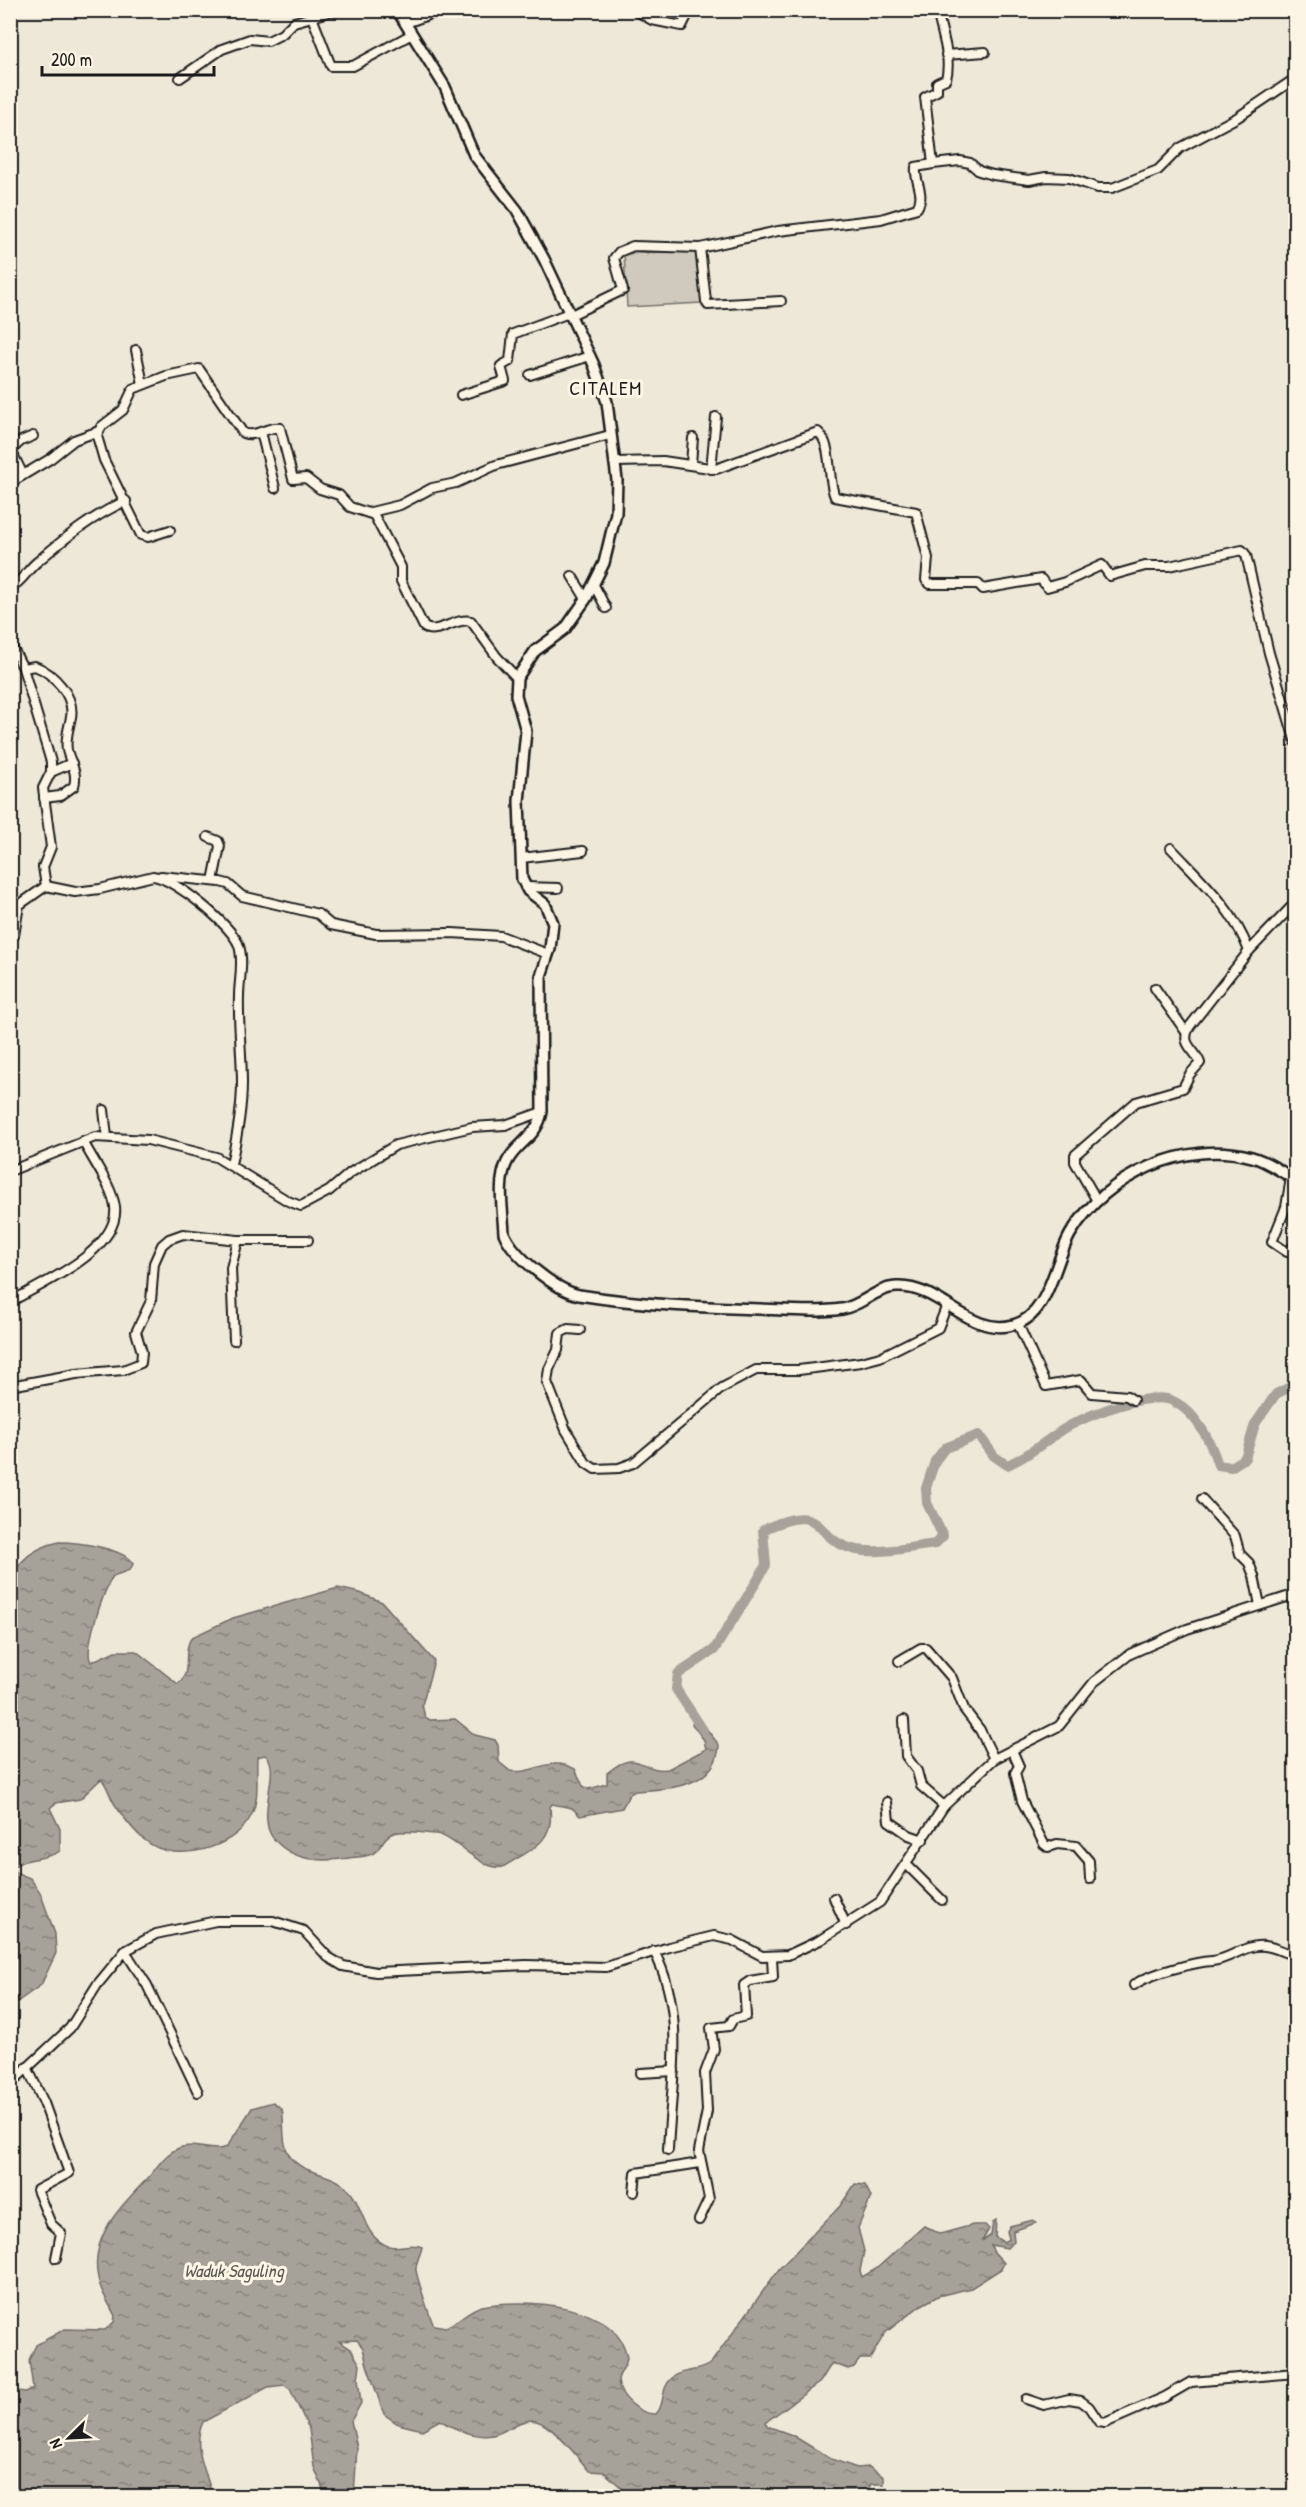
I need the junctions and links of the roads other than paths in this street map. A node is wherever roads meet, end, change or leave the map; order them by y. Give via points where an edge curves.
1 (335, 10) edge
2 (397, 10) edge
3 (442, 10) edge
4 (635, 10) edge
5 (690, 10) edge
6 (937, 10) edge
7 (312, 17) junction
8 (406, 23) junction
9 (412, 34) junction
10 (985, 52) dead end
11 (946, 55) junction
12 (180, 78) dead end
13 (1296, 78) edge
14 (933, 164) junction
15 (700, 248) junction
16 (781, 301) dead end
17 (570, 314) junction
18 (136, 350) dead end
19 (590, 356) junction
20 (530, 375) dead end
21 (143, 384) junction
22 (461, 395) dead end
23 (716, 417) dead end
24 (99, 431) junction
25 (261, 432) junction
26 (610, 435) junction
27 (33, 436) dead end
28 (693, 438) dead end
29 (614, 462) junction
30 (691, 464) junction
31 (711, 469) junction
32 (23, 475) junction
33 (10, 483) edge
34 (275, 488) dead end
35 (126, 501) junction
36 (371, 512) junction
37 (170, 530) dead end
38 (572, 576) dead end
39 (594, 585) junction
40 (10, 588) edge
41 (586, 599) junction
42 (606, 608) dead end
43 (10, 643) edge
44 (23, 668) junction
45 (517, 678) junction
46 (1296, 743) edge
47 (72, 764) junction
48 (51, 772) junction
49 (44, 798) junction
50 (208, 837) dead end
51 (1171, 848) dead end
52 (583, 851) dead end
53 (521, 858) junction
54 (161, 876) junction
55 (213, 881) junction
56 (46, 886) junction
57 (525, 887) junction
58 (558, 888) dead end
59 (1296, 902) edge
60 (10, 939) edge
61 (1249, 951) junction
62 (548, 954) junction
63 (1155, 988) dead end
64 (1186, 1032) junction
65 (104, 1110) dead end
66 (542, 1112) junction
67 (107, 1137) junction
68 (82, 1141) junction
69 (231, 1164) junction
70 (10, 1171) edge
71 (1290, 1184) edge
72 (1096, 1199) junction
73 (238, 1240) junction
74 (308, 1240) dead end
75 (1296, 1245) edge
76 (10, 1302) edge
77 (947, 1305) junction
78 (1018, 1324) junction
79 (580, 1330) dead end
80 (234, 1340) dead end
81 (10, 1386) edge
82 (1133, 1400) dead end
83 (1202, 1499) dead end
84 (1296, 1594) edge
85 (1260, 1605) junction
86 (899, 1661) dead end
87 (904, 1720) dead end
88 (1012, 1750) junction
89 (994, 1759) junction
90 (887, 1802) dead end
91 (944, 1806) junction
92 (923, 1840) junction
93 (907, 1865) junction
94 (1090, 1879) dead end
95 (834, 1898) dead end
96 (942, 1900) dead end
97 (846, 1925) junction
98 (125, 1951) junction
99 (654, 1951) junction
100 (1296, 1956) edge
101 (772, 1957) junction
102 (1134, 1985) dead end
103 (27, 2067) junction
104 (674, 2071) junction
105 (641, 2073) dead end
106 (10, 2084) edge
107 (198, 2092) dead end
108 (668, 2150) dead end
109 (700, 2163) junction
110 (634, 2192) dead end
111 (699, 2220) dead end
112 (56, 2258) dead end
113 (1296, 2373) edge
114 (1026, 2399) dead end

1 - 7 street
2 - 8 main road
3 - 8 street
4 - 5 street via 652,20 682,26
6 - 11 street
7 - 9 street via 331,66 353,66
7 - 12 street via 297,20 268,41 250,39 222,49
8 - 9 main road
9 - 17 main road via 452,100 474,155 527,226
10 - 11 street
11 - 14 street via 946,79 937,83 937,91 925,97
13 - 14 street via 1180,148 1158,170 1112,188 1098,188 1069,178 1029,180 993,175 960,161
14 - 15 street via 916,168 921,188 919,205 901,214 778,231
15 - 16 street via 708,305
15 - 17 street via 640,246 619,252 614,258 623,290
17 - 19 main road
17 - 22 street via 513,334 511,360 501,366 505,381
18 - 21 street
19 - 20 street
19 - 26 main road via 607,402
21 - 24 street via 130,391 123,411
21 - 25 street via 199,369 243,433
23 - 31 street
24 - 32 street via 74,440
24 - 35 street via 98,446
25 - 34 street
25 - 36 street via 275,427 282,430 293,479 306,478 339,495 350,507
26 - 29 main road
26 - 36 street via 496,465 456,483 432,488 400,505
27 - 32 street via 11,450
28 - 30 street
29 - 30 street
29 - 39 main road via 616,513 610,546
30 - 31 street
31 - 46 street via 820,433 835,497 916,512 928,558 926,580 930,584 978,584 982,589 1041,579 1047,587 1102,565 1110,576 1145,566 1156,568 1244,551
32 - 33 street
35 - 37 street via 142,537
35 - 40 street via 84,523
36 - 45 street via 401,567 401,581 424,627 434,630 471,621
38 - 41 street
39 - 41 main road
39 - 42 street
41 - 45 main road via 565,629 535,651
43 - 44 street
44 - 47 street via 42,668 68,697 72,712 67,749
44 - 48 street
45 - 53 main road via 516,695 526,731 519,784
47 - 48 street
47 - 49 street via 74,786 60,796
48 - 49 street via 43,786
49 - 56 street via 51,847 43,867
50 - 55 street via 220,845
51 - 61 street via 1226,905
52 - 53 street
53 - 57 main road
54 - 55 street
54 - 56 street via 75,892
54 - 69 street via 188,892 239,944 241,1092
55 - 62 street via 228,884 242,896 318,914 331,926 376,934 486,934
56 - 60 street via 20,905
57 - 58 street
57 - 62 main road via 545,904 552,918
59 - 61 street
61 - 64 street
62 - 66 main road via 541,976
63 - 64 street
64 - 72 street via 1186,1043 1200,1063 1183,1088 1136,1102 1075,1155 1075,1162
65 - 67 street
66 - 69 street via 505,1125 472,1127 396,1145 305,1206 288,1201
66 - 77 main road via 537,1128 507,1160 502,1173 504,1233 526,1261 568,1292 670,1307 822,1311 848,1308 881,1290 897,1287
67 - 68 street
67 - 69 street via 148,1140
68 - 70 street
68 - 76 street via 113,1200 116,1211 109,1233 80,1261
71 - 72 main road via 1252,1157 1200,1154 1153,1165
71 - 75 street via 1272,1242 1287,1251
72 - 78 main road via 1071,1233 1038,1309
73 - 74 street
73 - 80 street via 231,1268
73 - 81 street via 183,1234 162,1245 154,1263 150,1301 136,1332 142,1359 139,1365
77 - 78 main road via 989,1327
77 - 79 street via 938,1328 880,1357 827,1367 761,1369 739,1378 713,1395 633,1463 620,1468 595,1469 586,1463 566,1430 547,1382 560,1333
78 - 82 street via 1048,1388 1081,1380 1092,1393
83 - 85 street via 1235,1536 1240,1554 1254,1576
84 - 85 street
85 - 88 street via 1187,1629 1130,1654 1094,1682 1059,1726
86 - 89 street via 926,1648 952,1678 964,1709
87 - 91 street via 906,1756 921,1786
88 - 89 street
88 - 94 street via 1019,1766 1015,1773 1022,1801 1044,1844 1076,1846 1089,1861
89 - 91 street
90 - 92 street via 889,1821
91 - 92 street
92 - 93 street
93 - 96 street
93 - 97 street via 880,1902
95 - 97 street
97 - 101 street via 794,1953
98 - 99 street via 156,1934 184,1926 216,1921 273,1921 304,1931 335,1962 365,1971 526,1965 599,1968 629,1962
98 - 103 street via 97,1985 70,2028
98 - 107 street via 147,1984
99 - 101 street via 719,1936
99 - 104 street via 674,2009
100 - 102 street via 1263,1946 1243,1949 1213,1961 1172,1968
101 - 109 street via 773,1977 744,1985 746,2016 733,2019 729,2026 711,2027 714,2049 705,2075 707,2111
103 - 106 street
103 - 112 street via 69,2173 37,2190 51,2224 61,2234
104 - 105 street
104 - 108 street
109 - 110 street via 636,2173
109 - 111 street via 710,2193
113 - 114 street via 1191,2382 1105,2422 1099,2421 1081,2401 1069,2399 1044,2405

